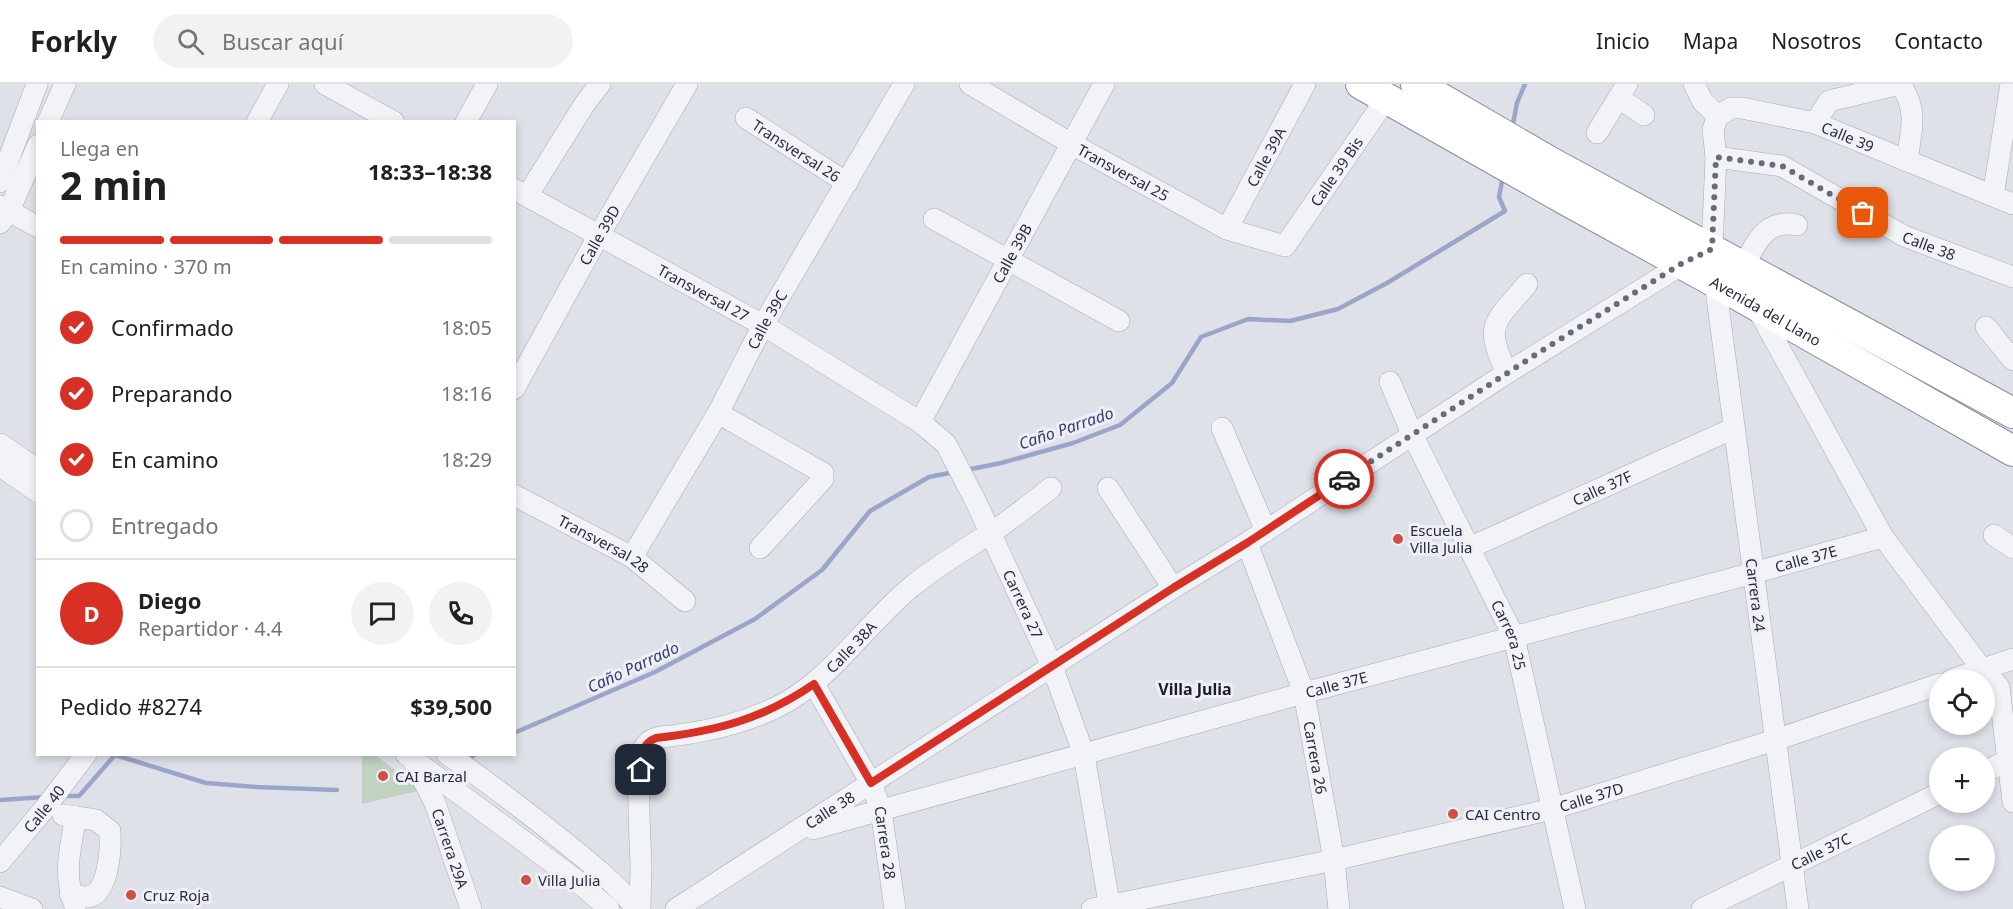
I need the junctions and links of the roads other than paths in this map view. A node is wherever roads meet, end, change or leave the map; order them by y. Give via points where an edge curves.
1 (38, 84) edge
2 (64, 84) edge
3 (278, 84) edge
4 (325, 84) edge
5 (487, 84) edge
6 (600, 84) edge
7 (687, 84) edge
8 (904, 84) edge
9 (970, 84) edge
10 (1104, 84) edge
11 (1305, 84) edge
12 (1361, 84) edge
13 (1416, 84) edge
14 (1694, 84) edge
15 (1899, 84) edge
16 (2011, 84) edge
17 (1623, 91) edge
18 (1826, 92) edge
19 (1386, 99) junction
20 (1644, 115) dead end
21 (1718, 116) junction
22 (746, 117) dead end
23 (49, 120) edge
24 (258, 120) edge
25 (390, 120) edge
26 (467, 120) edge
27 (1450, 120) junction
28 (1815, 123) junction
29 (1597, 133) dead end
30 (1070, 143) junction
31 (36, 149) edge
32 (1716, 157) junction
33 (1907, 161) junction
34 (0, 182) edge
35 (848, 183) junction
36 (521, 192) edge
37 (1993, 196) junction
38 (2013, 204) edge
39 (3, 214) edge
40 (934, 219) dead end
41 (1797, 225) dead end
42 (36, 226) edge
43 (1227, 229) junction
44 (599, 235) junction
45 (1285, 246) joint
46 (1712, 249) junction
47 (1009, 259) junction
48 (1681, 264) junction
49 (1743, 267) junction
50 (2013, 277) edge
51 (1715, 282) junction
52 (1527, 284) dead end
53 (1755, 304) junction
54 (1119, 321) dead end
55 (763, 326) junction
56 (1986, 327) dead end
57 (2013, 360) edge
58 (1507, 373) junction
59 (1390, 382) dead end
60 (516, 385) edge
61 (2011, 408) edge
62 (718, 413) junction
63 (920, 422) junction
64 (1222, 428) dead end
65 (1734, 428) junction
66 (1412, 434) junction
67 (0, 444) edge
68 (2013, 451) edge
69 (0, 466) edge
70 (36, 469) edge
71 (1051, 488) dead end
72 (1108, 488) dead end
73 (36, 491) edge
74 (516, 496) edge
75 (1266, 531) junction
76 (991, 533) junction
77 (1994, 535) dead end
78 (1883, 537) junction
79 (1247, 543) junction
80 (760, 548) dead end
81 (1469, 548) junction
82 (2013, 548) edge
83 (632, 557) junction
84 (1753, 573) junction
85 (1173, 588) junction
86 (685, 601) dead end
87 (1514, 637) junction
88 (2013, 659) edge
89 (1052, 666) junction
90 (1982, 669) joint
91 (1995, 683) edge
92 (814, 684) junction
93 (1929, 688) edge
94 (1304, 693) junction
95 (1775, 740) junction
96 (1084, 755) junction
97 (85, 756) edge
98 (409, 756) edge
99 (450, 756) edge
100 (2011, 759) edge
101 (1995, 766) edge
102 (871, 783) junction
103 (1929, 798) edge
104 (2013, 802) edge
105 (48, 805) junction
106 (1552, 809) junction
107 (881, 810) junction
108 (76, 818) junction
109 (792, 835) junction
110 (1334, 860) junction
111 (0, 862) edge
112 (1792, 864) junction
113 (0, 897) edge
114 (74, 901) edge
115 (1104, 908) edge
116 (32, 909) edge
117 (471, 909) edge
118 (609, 909) edge
119 (639, 909) edge
120 (676, 909) edge
121 (895, 909) edge
122 (1339, 909) edge
123 (1575, 909) edge
124 (1702, 909) edge
125 (1798, 909) edge

1 - 34 street
2 - 23 street
3 - 24 street
4 - 25 street
5 - 26 street
6 - 36 street
7 - 44 street, Calle 39D
8 - 35 street, Calle 39C
9 - 30 street, Transversal 25
10 - 30 street, Calle 39B
11 - 43 street, Calle 39A
12 - 19 highway, Avenida del Llano
13 - 27 highway, Avenida del Llano
14 - 21 street via 1703,102
15 - 18 street
15 - 33 street via 1913,111
16 - 37 street
17 - 20 street
17 - 29 street
18 - 28 street
19 - 27 highway, Avenida del Llano
19 - 45 street, Calle 39 Bis
21 - 28 street, Calle 39 via 1737,107
21 - 32 street, Carrera 24 via 1713,129
22 - 35 street, Transversal 26
27 - 46 highway, Avenida del Llano via 1552,163
27 - 48 highway, Avenida del Llano via 1566,200
28 - 33 street, Calle 39
30 - 43 street, Transversal 25
30 - 47 street, Calle 39B
31 - 39 street
32 - 46 street, Carrera 24
32 - 50 street, Calle 38 via 1782,166 1904,236
33 - 37 street, Calle 39
35 - 55 street, Calle 39C
36 - 44 street, Transversal 27
37 - 38 street, Calle 39
39 - 42 street
40 - 47 street
41 - 49 street via 1783,223 1766,230
43 - 45 street, Transversal 25
44 - 55 street, Transversal 27
44 - 60 street, Calle 39D
46 - 48 street, Calle 38
46 - 49 highway, Avenida del Llano
46 - 51 street, Carrera 24
47 - 54 street
47 - 63 street, Calle 39B
48 - 51 highway, Avenida del Llano
48 - 58 street, Calle 38
49 - 61 highway, Avenida del Llano
51 - 53 highway, Avenida del Llano
51 - 65 street, Carrera 24
52 - 58 street via 1497,321 1493,333 1495,348
53 - 68 highway, Avenida del Llano
53 - 78 street
55 - 62 street, Calle 39C
55 - 63 street, Transversal 27
56 - 57 street
58 - 66 street, Calle 38
59 - 66 street, Carrera 25
62 - 80 street via 823,472 823,478
62 - 83 street, Calle 39C
63 - 76 street, Carrera 27 via 945,444
64 - 75 street
65 - 81 street, Calle 37F
65 - 84 street, Carrera 24
66 - 75 street, Calle 38
66 - 81 street, Carrera 25
67 - 70 street
69 - 73 street
71 - 76 street, Calle 38A
72 - 85 street
74 - 83 street, Transversal 28
75 - 79 street, Calle 38
76 - 89 street, Carrera 27
76 - 92 street, Calle 38A via 910,588
77 - 82 street
78 - 84 street, Calle 37E
78 - 90 street
79 - 85 street, Calle 38
79 - 94 street, Carrera 26
81 - 87 street, Carrera 25
83 - 86 street, Transversal 28
84 - 87 street, Calle 37E
84 - 95 street, Carrera 24
85 - 89 street, Calle 38
87 - 94 street, Calle 37E
87 - 106 street, Carrera 25
88 - 90 street
89 - 96 street, Carrera 27
89 - 102 street, Calle 38
91 - 100 street via 1999,687
92 - 102 street, Carrera 28
92 - 119 street, Calle 38A via 774,709 646,743 639,790
93 - 95 street, Calle 37D
94 - 96 street, Calle 37E
94 - 110 street, Carrera 26
95 - 106 street, Calle 37D
95 - 112 street, Carrera 24
96 - 107 street, Calle 37E
96 - 115 street, Carrera 27
97 - 105 street, Calle 40
98 - 117 street, Carrera 29A via 435,803
98 - 118 street
99 - 119 street via 584,857
100 - 101 street
100 - 104 street
102 - 107 street, Carrera 28
102 - 109 street, Calle 38
103 - 112 street, Calle 37C
105 - 108 street via 57,814
105 - 111 street, Calle 40
106 - 110 street, Calle 37D
106 - 123 street, Carrera 25
107 - 109 street, Calle 37E
107 - 121 street, Carrera 28
108 - 114 street via 67,871
108 - 114 street via 96,820 110,831 111,849 102,884 95,894
109 - 120 street, Calle 38
110 - 115 street, Calle 37D
110 - 122 street, Carrera 26
112 - 124 street, Calle 37C
112 - 125 street, Carrera 24
113 - 116 street

